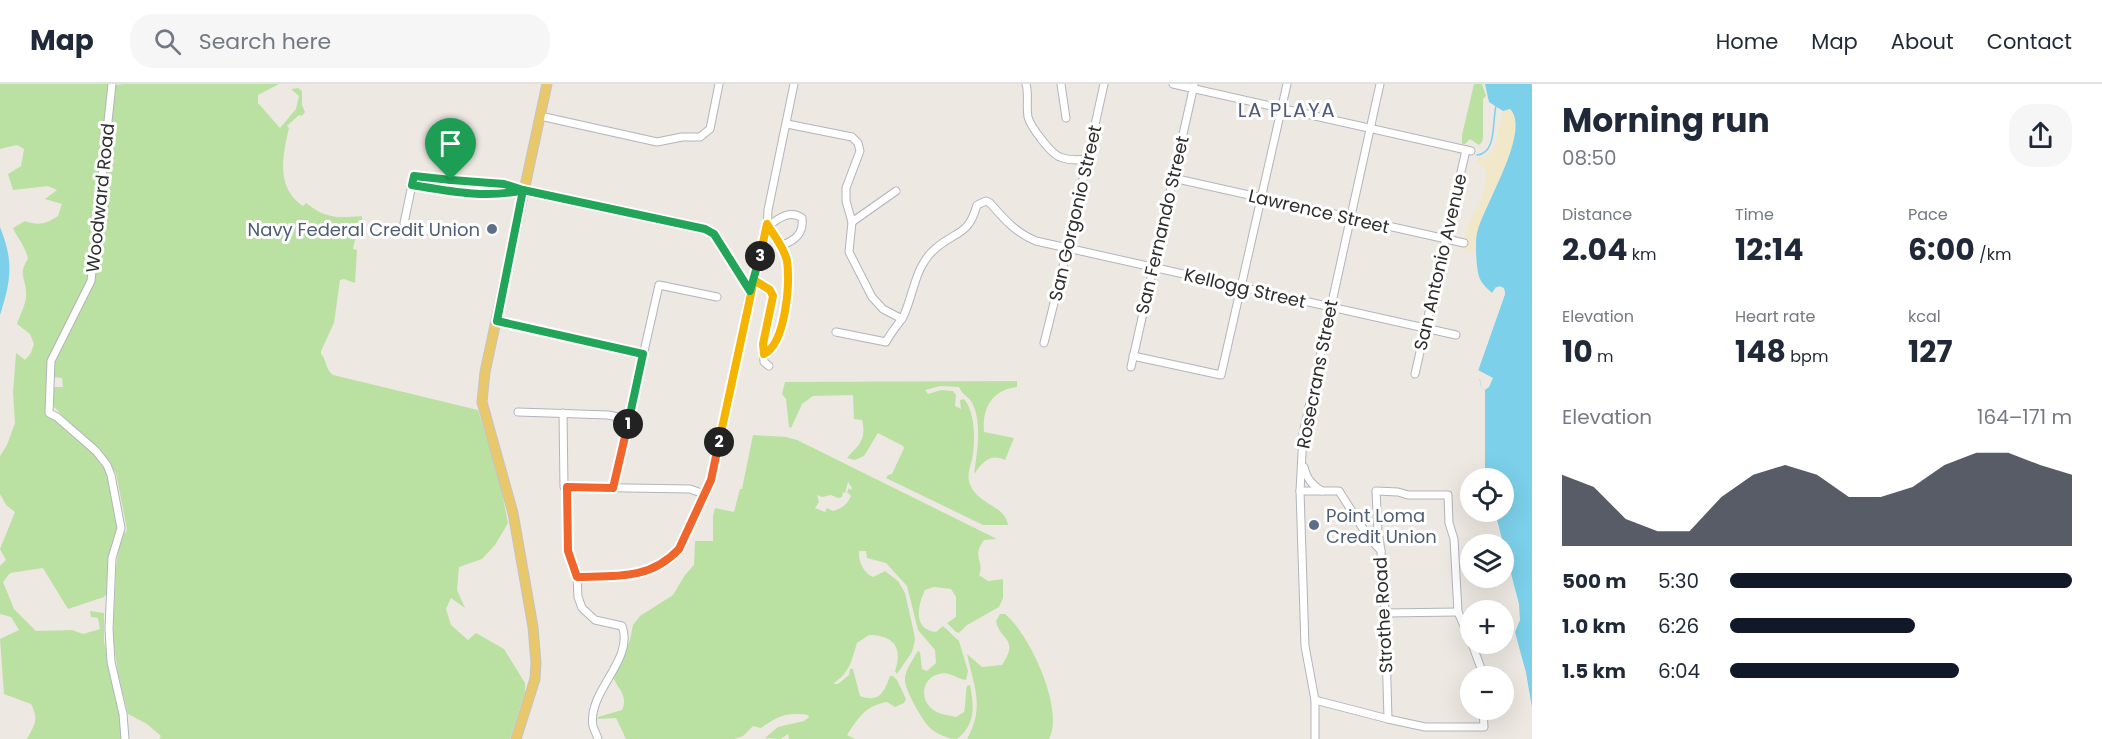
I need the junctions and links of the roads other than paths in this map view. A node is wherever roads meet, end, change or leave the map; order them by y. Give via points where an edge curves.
1 (112, 84) edge
2 (547, 84) edge
3 (719, 84) edge
4 (795, 84) edge
5 (1026, 84) edge
6 (1061, 84) edge
7 (1104, 84) edge
8 (1173, 84) edge
9 (1287, 84) edge
10 (1380, 84) edge
11 (1194, 86) edge
12 (1281, 109) junction
13 (540, 116) junction
14 (1066, 118) dead end
15 (787, 124) junction
16 (1370, 129) junction
17 (1088, 159) junction
18 (1173, 178) junction
19 (412, 185) junction
20 (523, 190) junction
21 (896, 191) dead end
22 (1262, 198) junction
23 (1350, 217) junction
24 (852, 222) junction
25 (768, 225) junction
26 (434, 232) dead end
27 (1446, 239) junction
28 (1464, 243) dead end
29 (781, 246) junction
30 (1068, 247) junction
31 (1153, 267) junction
32 (754, 280) junction
33 (1242, 287) junction
34 (750, 291) junction
35 (717, 297) dead end
36 (1330, 307) junction
37 (902, 319) junction
38 (497, 321) junction
39 (1425, 328) junction
40 (837, 332) dead end
41 (1456, 335) dead end
42 (1044, 343) dead end
43 (643, 354) junction
44 (764, 354) junction
45 (1133, 356) junction
46 (769, 366) dead end
47 (1131, 367) dead end
48 (1415, 374) dead end
49 (518, 412) dead end
50 (563, 413) junction
51 (629, 418) junction
52 (1301, 459) junction
53 (567, 487) junction
54 (613, 488) junction
55 (1300, 491) junction
56 (1323, 491) junction
57 (704, 494) junction
58 (1381, 551) junction
59 (577, 577) junction
60 (1458, 612) junction
61 (1385, 613) junction
62 (1460, 617) edge
63 (1315, 700) junction
64 (1388, 719) junction
65 (1484, 720) edge
66 (124, 739) edge
67 (516, 739) edge
68 (598, 739) edge
69 (1315, 739) edge

1 - 66 street, Woodward Road via 91,281 51,361 49,413 96,451 111,475 121,528 112,558 109,629
2 - 13 main road
3 - 13 street via 710,129 700,137 657,142
4 - 15 street
5 - 17 street via 1029,121 1056,155 1062,159
6 - 14 street
7 - 17 street, San Gorgonio Street
8 - 11 street
9 - 12 street
10 - 16 street, Rosecrans Street
11 - 12 street
11 - 18 street, San Fernando Street
12 - 16 street
12 - 22 street
13 - 20 main road
15 - 24 street via 852,137 858,143 860,151 846,188
15 - 25 street
16 - 23 street, Rosecrans Street
16 - 27 street, San Antonio Avenue via 1468,151
17 - 30 street, San Gorgonio Street
18 - 22 street, Lawrence Street
18 - 31 street, San Fernando Street
19 - 20 street via 502,195
19 - 20 street via 414,176 504,184
19 - 26 street via 404,223
20 - 34 street via 705,229 714,234
20 - 38 main road
21 - 24 street
22 - 23 street, Lawrence Street
22 - 33 street
23 - 27 street, Lawrence Street
23 - 36 street, Rosecrans Street
24 - 37 street via 849,252 853,262 872,297 883,309
25 - 29 street
25 - 29 street via 791,213 802,218 796,239
25 - 32 street
27 - 28 street, Lawrence Street
27 - 39 street, San Antonio Avenue
29 - 44 street via 787,261 785,316 778,336
30 - 31 street, Kellogg Street
30 - 37 street, Kellogg Street via 1024,236 990,203 982,201 964,231 933,250 918,272
30 - 42 street, San Gorgonio Street
31 - 33 street, Kellogg Street
31 - 45 street, San Fernando Street
32 - 34 street
32 - 44 street via 773,296
33 - 36 street, Kellogg Street
33 - 45 street via 1221,375
34 - 57 street via 711,480
35 - 43 street via 659,285
36 - 39 street, Kellogg Street
36 - 52 street, Rosecrans Street
37 - 40 street via 886,342
38 - 43 street
38 - 67 main road via 482,402 513,513 535,654 535,679
39 - 41 street, Kellogg Street
39 - 48 street, San Antonio Avenue
43 - 51 street
44 - 46 street via 764,362
45 - 47 street, San Fernando Street
49 - 50 street
50 - 51 street
50 - 53 street
51 - 54 street
52 - 55 street, Rosecrans Street
52 - 56 street via 1306,476
53 - 54 street
53 - 59 street via 568,551
54 - 57 street via 690,489
55 - 56 street, Strothe Road
55 - 63 street, Rosecrans Street via 1305,646
56 - 58 street, Strothe Road via 1339,491
57 - 59 street via 679,549 670,557 648,571 630,576
58 - 60 street via 1376,491 1448,495
58 - 61 street, Strothe Road
59 - 68 street via 582,608 595,620 622,626 626,635 593,709
60 - 61 street
60 - 62 street
61 - 64 street, Strothe Road
63 - 64 street
63 - 69 street, Rosecrans Street
64 - 65 street via 1425,727 1484,727

